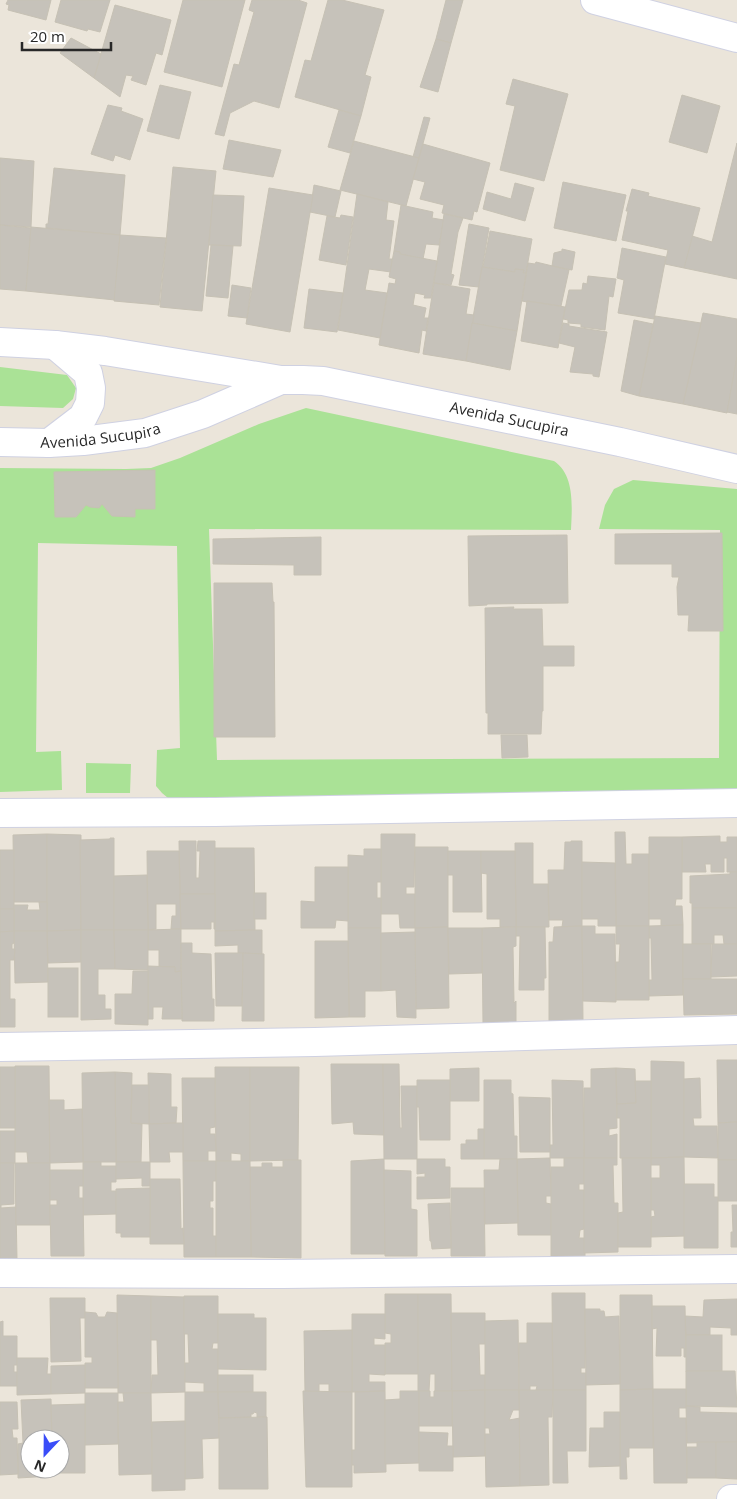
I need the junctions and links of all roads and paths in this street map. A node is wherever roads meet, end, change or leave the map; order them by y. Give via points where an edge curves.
1 (596, 0) edge
2 (737, 38) edge
3 (0, 342) edge
4 (55, 345) junction
5 (281, 380) junction
6 (0, 442) edge
7 (49, 443) junction
8 (737, 469) edge
9 (737, 803) edge
10 (0, 813) edge
11 (737, 1030) edge
12 (0, 1047) edge
13 (737, 1269) edge
14 (0, 1273) edge
15 (732, 1499) edge
16 (737, 1499) edge

1 - 2 street
3 - 4 street, Avenida Sucupira
4 - 5 street, Avenida Sucupira
4 - 7 street via 88,374 91,388 90,402 83,417
5 - 7 street, Avenida Sucupira via 203,414 144,433
5 - 8 street, Avenida Sucupira via 323,381
6 - 7 street, Avenida Sucupira
9 - 10 street
11 - 12 street
13 - 14 street via 283,1274
15 - 16 street

